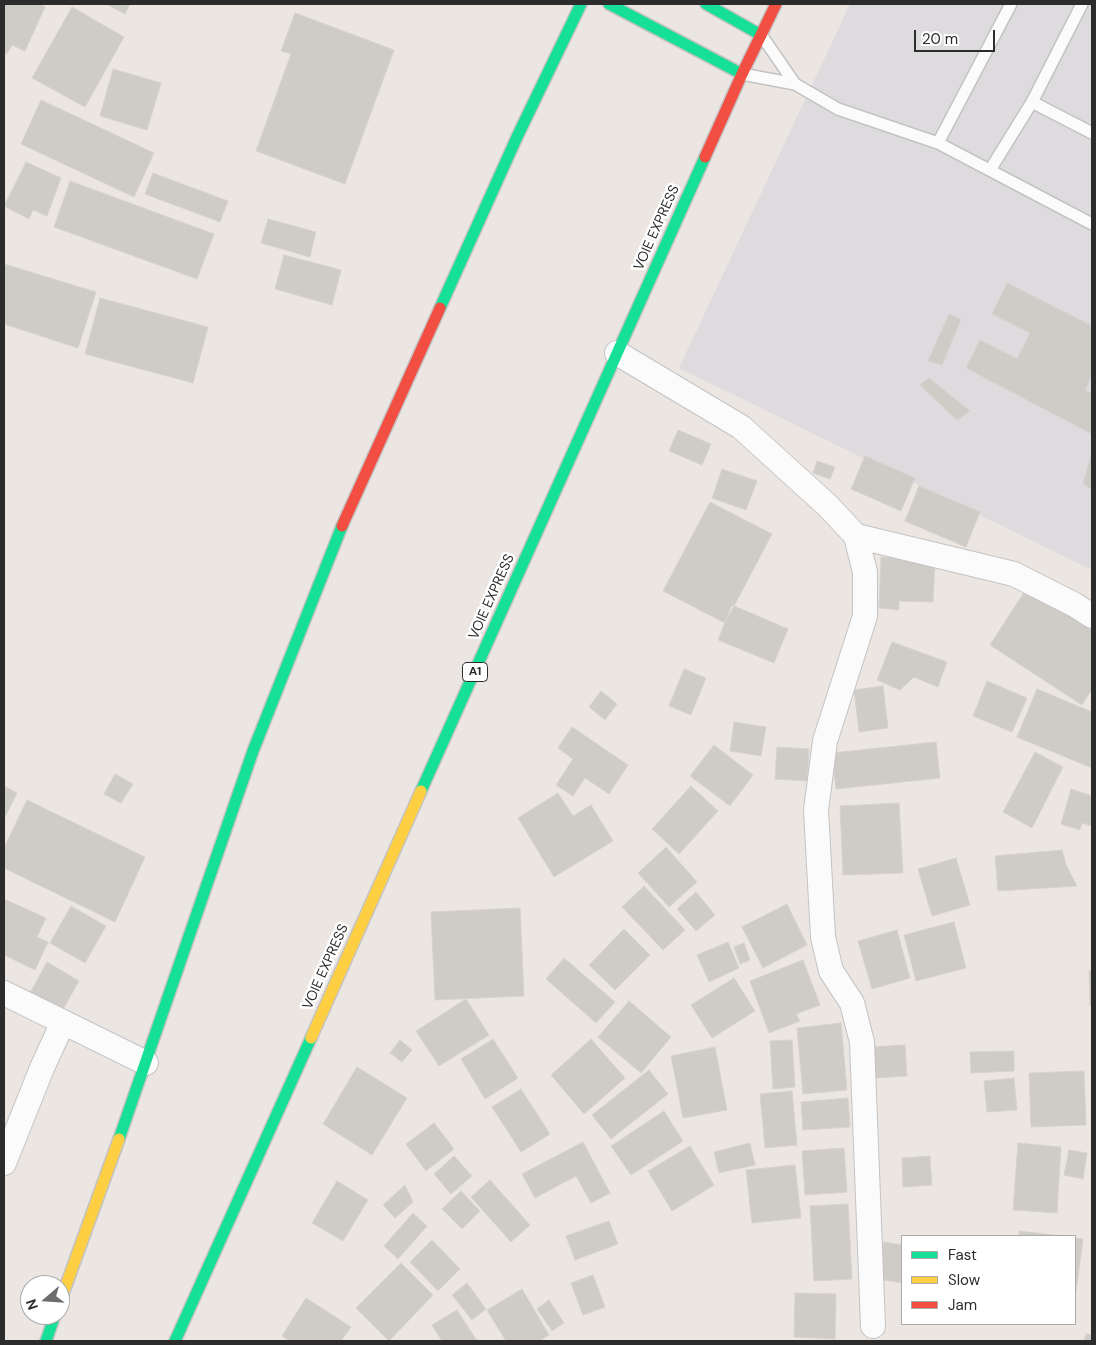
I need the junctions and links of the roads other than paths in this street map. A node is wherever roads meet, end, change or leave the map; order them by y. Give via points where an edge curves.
1 (581, 4) edge
2 (610, 4) edge
3 (706, 4) edge
4 (776, 4) edge
5 (1011, 4) edge
6 (1082, 4) edge
7 (761, 35) junction
8 (742, 74) junction
9 (795, 84) junction
10 (1032, 102) junction
11 (1092, 133) edge
12 (938, 143) junction
13 (990, 170) junction
14 (1092, 224) edge
15 (617, 353) junction
16 (856, 536) junction
17 (1092, 616) edge
18 (4, 993) edge
19 (63, 1022) junction
20 (146, 1063) junction
21 (4, 1163) edge
22 (70, 1275) edge
23 (52, 1325) edge
24 (873, 1326) dead end
25 (46, 1341) edge
26 (174, 1341) edge

1 - 20 main road via 517,137 348,510 253,751
2 - 8 main road
3 - 7 main road
4 - 7 main road, VOIE EXPRESS / A1
5 - 12 lane
6 - 10 lane
7 - 8 main road, VOIE EXPRESS / A1
7 - 9 lane
8 - 9 lane
8 - 15 main road, VOIE EXPRESS / A1
9 - 12 lane via 838,109
10 - 11 lane
10 - 13 lane
12 - 13 lane
13 - 14 lane
15 - 16 street via 741,427 828,506
15 - 26 main road, VOIE EXPRESS / A1
16 - 17 street via 1014,574
16 - 24 street via 865,572 865,616 826,741 816,810 822,937 831,971 852,1003 862,1042
18 - 19 street
19 - 20 street
19 - 21 street
20 - 22 main road
23 - 25 main road

